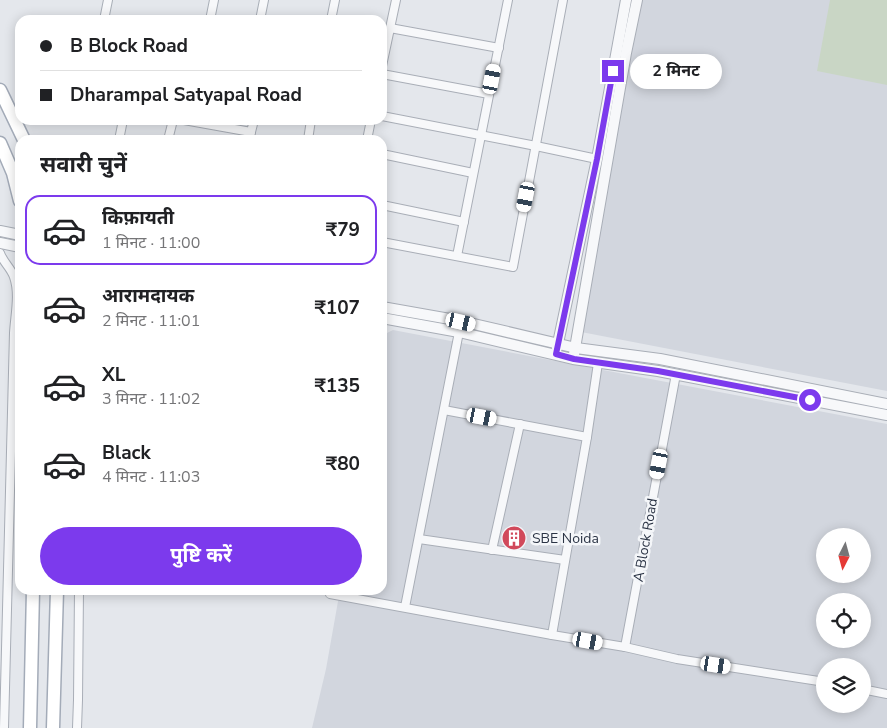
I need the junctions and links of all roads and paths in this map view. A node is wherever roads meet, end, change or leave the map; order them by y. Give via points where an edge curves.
1 (108, 0) edge
2 (214, 0) edge
3 (264, 0) edge
4 (335, 0) edge
5 (396, 0) edge
6 (508, 0) edge
7 (563, 0) edge
8 (626, 0) edge
9 (637, 0) edge
10 (105, 15) edge
11 (211, 15) edge
12 (261, 15) edge
13 (332, 15) edge
14 (390, 28) junction
15 (387, 42) edge
16 (499, 48) junction
17 (387, 75) edge
18 (0, 90) edge
19 (489, 94) junction
20 (387, 117) edge
21 (15, 121) edge
22 (205, 125) edge
23 (246, 135) edge
24 (481, 135) junction
25 (0, 143) edge
26 (536, 146) junction
27 (387, 155) edge
28 (597, 159) junction
29 (473, 173) junction
30 (15, 184) edge
31 (387, 206) edge
32 (464, 222) junction
33 (0, 231) edge
34 (15, 234) edge
35 (0, 243) edge
36 (387, 243) edge
37 (15, 246) edge
38 (0, 253) edge
39 (457, 256) junction
40 (15, 281) edge
41 (387, 307) edge
42 (15, 319) edge
43 (387, 319) edge
44 (458, 332) junction
45 (558, 343) junction
46 (576, 348) junction
47 (556, 354) junction
48 (574, 359) junction
49 (598, 363) junction
50 (676, 374) junction
51 (887, 404) edge
52 (444, 410) junction
53 (887, 415) edge
54 (520, 424) junction
55 (587, 436) junction
56 (419, 539) junction
57 (492, 550) junction
58 (565, 560) junction
59 (33, 595) edge
60 (57, 595) edge
61 (79, 595) edge
62 (336, 595) edge
63 (405, 607) junction
64 (552, 635) junction
65 (625, 648) junction
66 (816, 681) edge
67 (3, 686) edge
68 (871, 691) edge
69 (887, 694) edge
70 (30, 723) edge
71 (53, 724) edge
72 (4, 728) edge
73 (77, 728) edge

1 - 10 street
2 - 11 street
3 - 12 street
4 - 13 street
5 - 14 street
6 - 16 street
7 - 26 street
8 - 28 street
9 - 46 street
14 - 15 street
14 - 16 street
16 - 19 street
17 - 19 street
18 - 21 main road
19 - 24 street
20 - 24 street
22 - 23 street
24 - 26 street
24 - 29 street
25 - 30 main road
26 - 28 street
26 - 39 street via 513,267
27 - 29 street
28 - 45 street
29 - 32 street
31 - 32 street
32 - 39 street
33 - 34 street
35 - 37 street
36 - 39 street
38 - 40 street
41 - 45 street
42 - 67 street
43 - 44 street
44 - 47 street
44 - 52 street
45 - 46 street
45 - 47 street
46 - 48 street
46 - 51 street via 660,359
47 - 48 street
48 - 49 street
49 - 50 street
49 - 55 street
50 - 53 street
50 - 65 street, A Block Road
52 - 54 street
52 - 56 street
54 - 55 street
54 - 57 street
55 - 58 street
56 - 57 street
56 - 63 street
57 - 58 street
58 - 64 street
59 - 70 main road
60 - 71 main road
61 - 73 street
62 - 63 street
63 - 64 street
64 - 65 street
65 - 66 street
67 - 72 street
68 - 69 street

